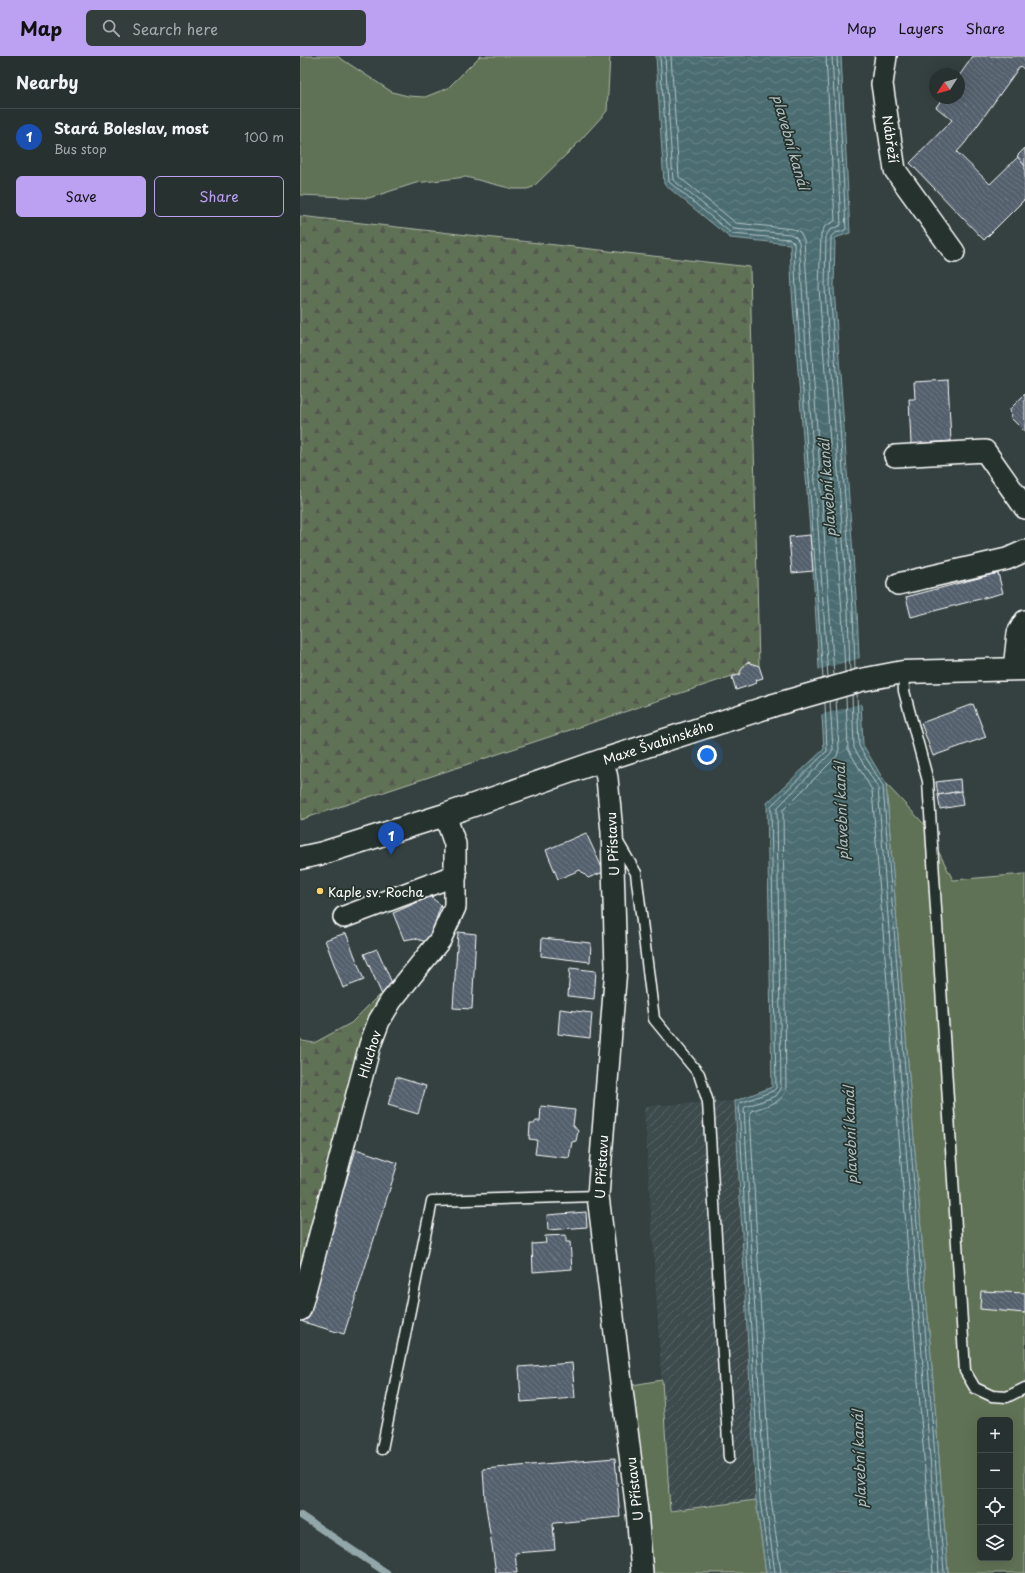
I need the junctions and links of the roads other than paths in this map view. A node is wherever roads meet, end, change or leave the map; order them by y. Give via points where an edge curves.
1 (886, 56) edge
2 (954, 252) dead end
3 (895, 456) dead end
4 (1025, 508) edge
5 (1025, 551) edge
6 (898, 584) dead end
7 (1025, 621) edge
8 (1020, 669) edge
9 (894, 673) junction
10 (602, 760) junction
11 (445, 815) junction
12 (612, 832) junction
13 (300, 858) edge
14 (456, 875) junction
15 (344, 917) dead end
16 (598, 1196) junction
17 (300, 1310) edge
18 (1025, 1388) edge
19 (382, 1449) dead end
20 (729, 1458) dead end
21 (642, 1573) edge

1 - 2 street, Nábřeží via 882,84 895,170
3 - 4 street via 985,451
5 - 6 street via 1007,559
7 - 8 street via 1018,633
8 - 9 main road, Maxe Švabinského
9 - 10 main road, Maxe Švabinského via 786,702
9 - 18 lane via 904,691 928,781 965,1371 975,1388 992,1396 1007,1397
10 - 11 main road, Maxe Švabinského
10 - 12 street, U Přístavu via 607,778
11 - 13 main road, Maxe Švabinského
11 - 14 street, Hluchov via 455,844
12 - 16 street, U Přístavu via 616,968
12 - 20 lane via 636,873 654,1019 699,1074 708,1102
14 - 15 street
14 - 17 street, Hluchov via 455,908 440,940 391,1001 379,1021 370,1045
16 - 19 lane via 432,1201
16 - 21 street, U Přístavu via 637,1511

